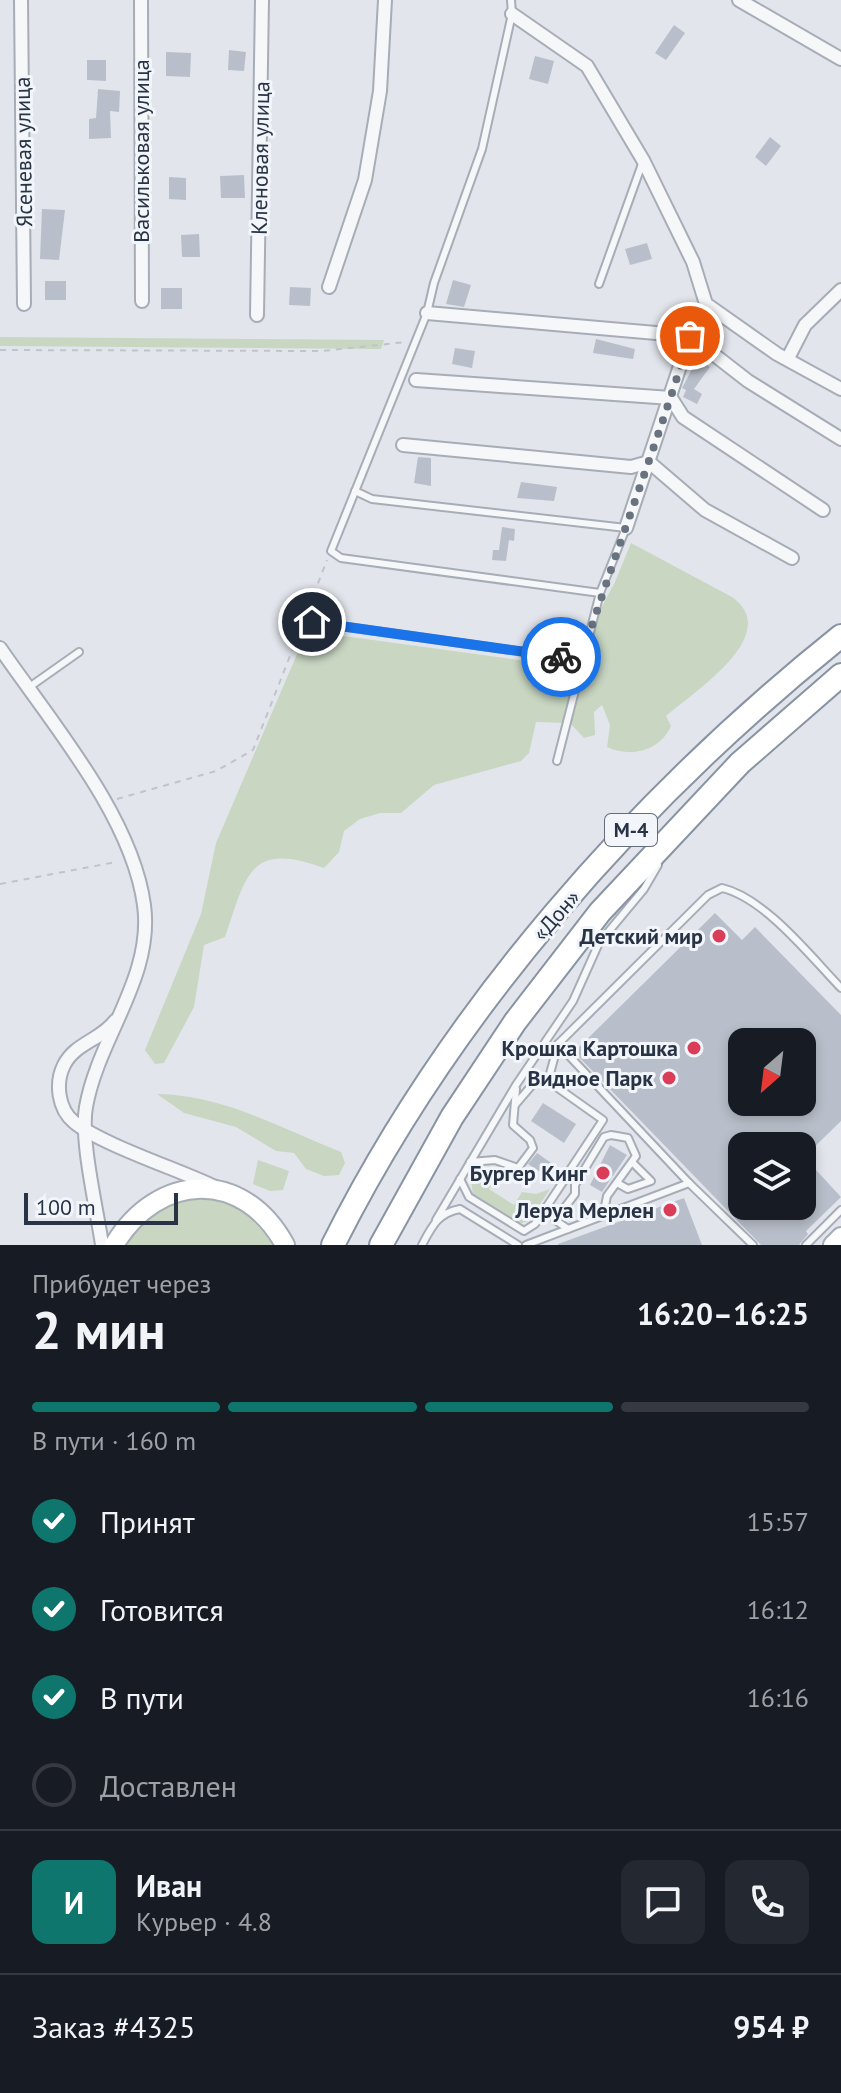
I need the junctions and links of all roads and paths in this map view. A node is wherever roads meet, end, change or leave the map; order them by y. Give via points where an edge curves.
1 (21, 0) edge
2 (141, 0) edge
3 (262, 0) edge
4 (385, 0) edge
5 (739, 0) edge
6 (512, 7) edge
7 (841, 59) edge
8 (643, 160) junction
9 (599, 284) dead end
10 (329, 287) dead end
11 (841, 290) edge
12 (142, 301) dead end
13 (24, 304) dead end
14 (706, 304) junction
15 (427, 313) junction
16 (257, 315) dead end
17 (690, 336) junction
18 (415, 341) junction
19 (0, 350) edge
20 (788, 358) junction
21 (416, 380) dead end
22 (841, 389) edge
23 (671, 398) junction
24 (841, 439) edge
25 (403, 445) dead end
26 (649, 462) junction
27 (355, 491) junction
28 (823, 510) dead end
29 (626, 528) junction
30 (331, 551) junction
31 (792, 558) dead end
32 (600, 593) junction
33 (312, 622) dead end
34 (841, 636) edge
35 (0, 648) edge
36 (79, 652) dead end
37 (581, 660) junction
38 (841, 675) edge
39 (28, 688) junction
40 (557, 761) dead end
41 (105, 802) junction
42 (675, 828) junction
43 (116, 862) dead end
44 (0, 884) edge
45 (841, 988) edge
46 (120, 1014) junction
47 (552, 1034) junction
48 (558, 1044) junction
49 (548, 1081) junction
50 (516, 1085) junction
51 (513, 1108) junction
52 (617, 1109) junction
53 (603, 1120) junction
54 (86, 1129) junction
55 (470, 1162) junction
56 (633, 1163) junction
57 (460, 1179) junction
58 (564, 1179) junction
59 (617, 1183) junction
60 (689, 1183) junction
61 (575, 1185) junction
62 (236, 1196) junction
63 (841, 1210) edge
64 (603, 1216) junction
65 (436, 1220) junction
66 (505, 1222) junction
67 (568, 1229) junction
68 (496, 1233) junction
69 (841, 1237) edge
70 (102, 1245) edge
71 (114, 1245) edge
72 (285, 1245) edge
73 (333, 1245) edge
74 (381, 1245) edge
75 (422, 1245) edge
76 (518, 1245) edge
77 (526, 1245) edge
78 (753, 1245) edge
79 (806, 1245) edge
80 (833, 1245) edge

1 - 13 street, Ясеневая улица
2 - 12 street, Васильковая улица
3 - 16 street, Кленовая улица
4 - 10 street via 380,91 365,180
5 - 7 street
6 - 8 street via 587,66
6 - 15 lane via 482,149
8 - 9 lane
8 - 14 street via 693,262
11 - 20 street via 805,325
14 - 17 street
14 - 20 street
15 - 17 street
15 - 18 lane
17 - 23 street
17 - 24 street via 748,381
18 - 19 path via 322,351
18 - 27 lane
20 - 22 street
21 - 23 street
23 - 26 street
23 - 28 street via 683,417
25 - 26 street via 631,467
26 - 29 street
26 - 31 street via 705,510
27 - 29 lane via 372,499
27 - 30 lane
29 - 32 lane
30 - 32 lane via 341,558
30 - 41 path via 253,750 216,771
32 - 37 lane
33 - 37 lane
34 - 73 highway, «Дон» / М-4 via 676,783 536,937 450,1051
35 - 39 street
36 - 39 lane
37 - 40 lane
38 - 42 highway, «Дон» / М-4
39 - 41 street
41 - 46 street via 128,847 144,907 143,943
42 - 47 lane via 644,889 599,943
42 - 74 highway, «Дон» / М-4 via 600,912 515,1022 452,1117
43 - 44 path
45 - 48 lane via 783,929 722,888 708,895
46 - 54 street via 89,1094
46 - 54 street via 71,1055 60,1076 66,1114
47 - 48 lane
47 - 50 lane
48 - 49 lane
48 - 52 lane
49 - 51 lane via 531,1082
49 - 53 lane
50 - 51 lane
50 - 55 lane
51 - 55 lane via 514,1127 534,1145 522,1166
52 - 53 lane
52 - 60 lane
53 - 58 lane
54 - 62 street
54 - 70 street
55 - 57 lane
56 - 59 lane
56 - 59 lane via 651,1181 628,1189
56 - 61 lane via 635,1148 628,1138 604,1137
57 - 65 lane
57 - 66 lane via 469,1197
58 - 61 lane
58 - 66 lane via 530,1229
59 - 64 lane via 607,1196
60 - 64 lane
60 - 78 lane
61 - 67 lane via 575,1194 555,1220
62 - 71 main road via 177,1190 150,1202 126,1224
62 - 72 main road via 259,1209
63 - 79 lane
64 - 67 lane
65 - 68 lane via 460,1209
65 - 75 lane
66 - 68 lane
67 - 77 lane
68 - 76 lane
69 - 80 main road

